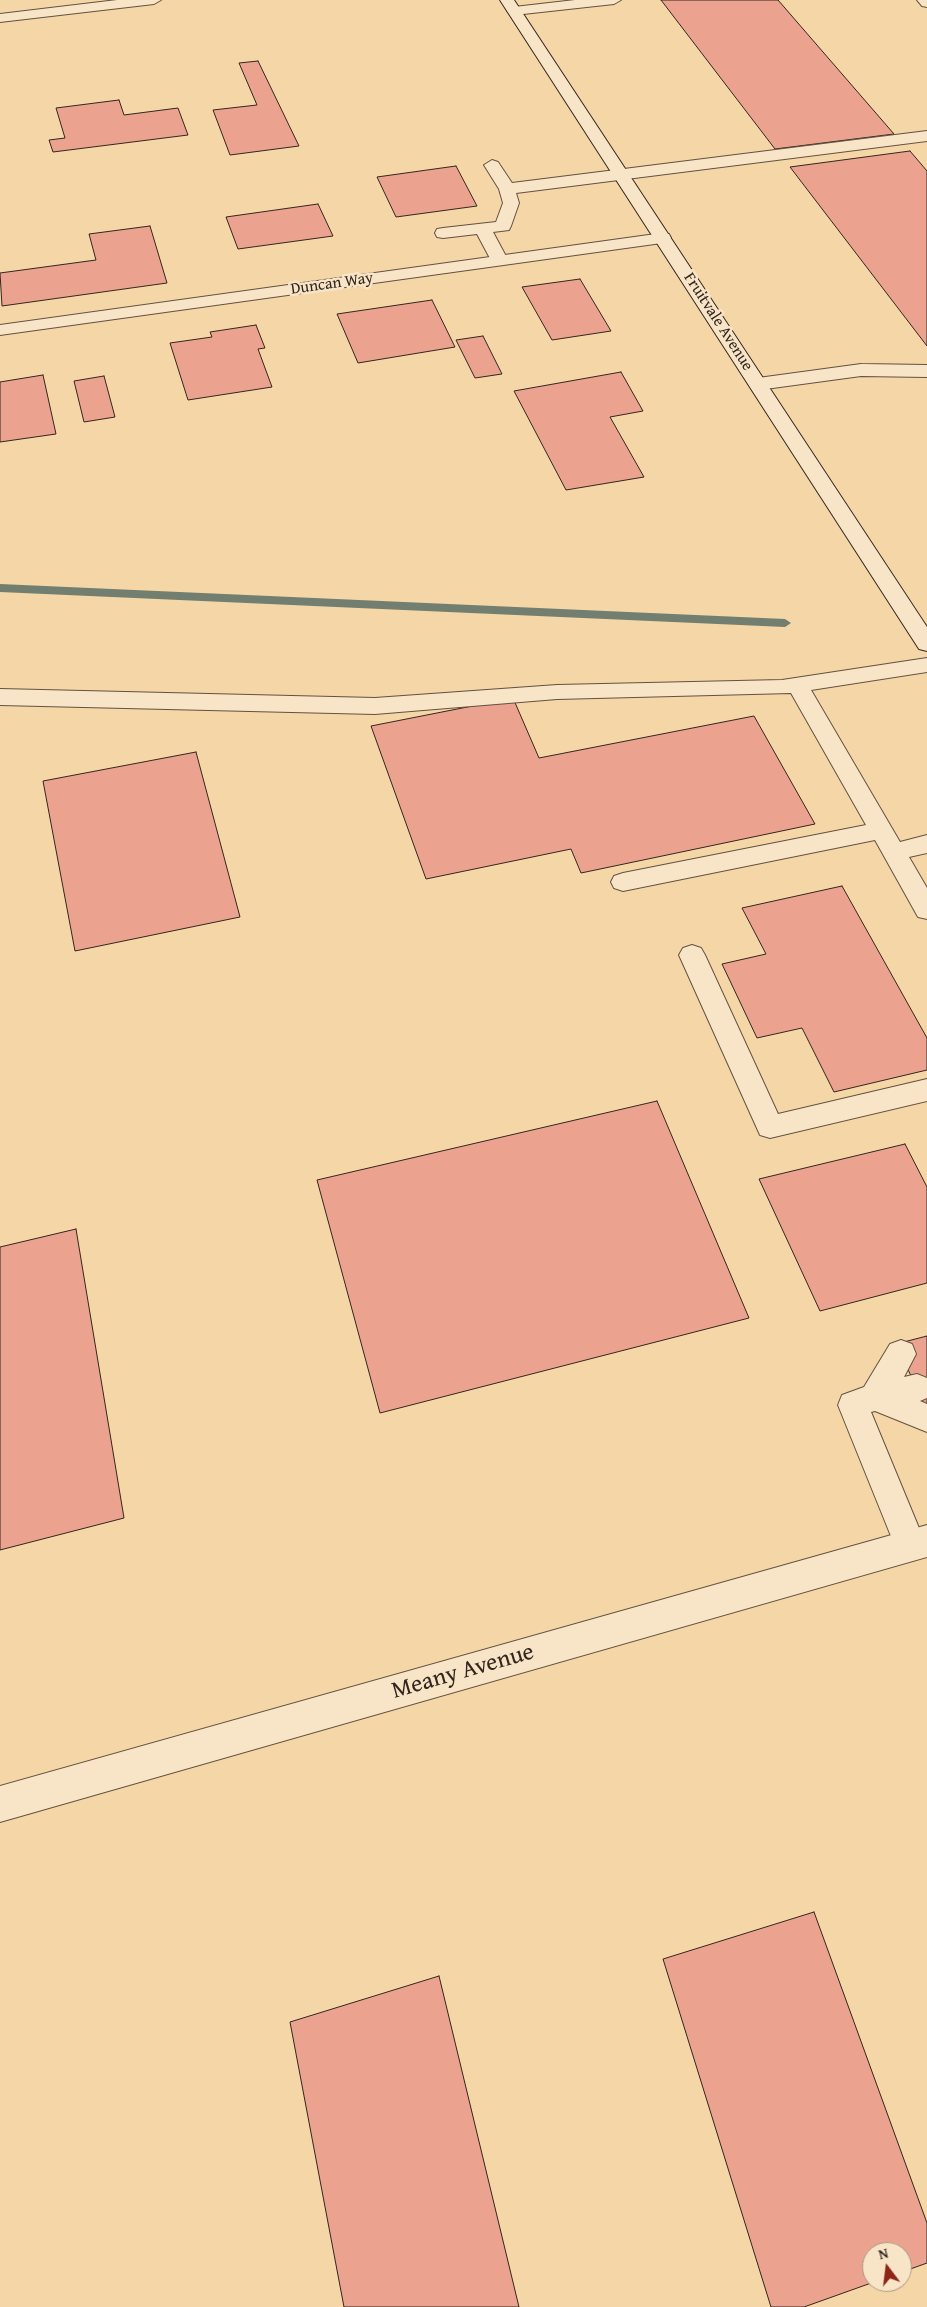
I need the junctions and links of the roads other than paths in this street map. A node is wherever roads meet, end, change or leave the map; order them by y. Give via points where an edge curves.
1 (154, 0) edge
2 (614, 0) edge
3 (924, 0) edge
4 (927, 3) edge
5 (511, 6) edge
6 (0, 18) edge
7 (927, 136) edge
8 (492, 165) dead end
9 (623, 175) junction
10 (507, 189) junction
11 (482, 228) junction
12 (443, 233) dead end
13 (663, 238) junction
14 (499, 260) junction
15 (0, 330) edge
16 (927, 371) edge
17 (758, 384) junction
18 (927, 644) edge
19 (927, 665) edge
20 (798, 686) junction
21 (0, 697) edge
22 (882, 830) junction
23 (927, 844) edge
24 (894, 852) junction
25 (623, 882) dead end
26 (927, 910) edge
27 (692, 955) dead end
28 (927, 1090) edge
29 (900, 1354) dead end
30 (917, 1388) dead end
31 (875, 1398) junction
32 (927, 1418) edge
33 (919, 1543) edge
34 (0, 1804) edge

1 - 6 street
2 - 5 street
3 - 4 street
5 - 9 street, Fruitvale Avenue
7 - 9 street
8 - 10 street
9 - 10 street
9 - 13 street, Fruitvale Avenue
10 - 11 street via 511,204 503,226
11 - 12 street
11 - 14 street
13 - 14 street, Duncan Way
13 - 17 street, Fruitvale Avenue
14 - 15 street, Duncan Way
16 - 17 street via 852,371
17 - 18 street, Fruitvale Avenue
19 - 20 street
20 - 21 street via 557,692 375,706
20 - 22 street
22 - 24 street
22 - 25 street
23 - 24 street
24 - 26 street
27 - 28 street via 770,1126
29 - 31 street
30 - 31 street
31 - 32 street
31 - 33 street via 852,1405
33 - 34 street, Meany Avenue

